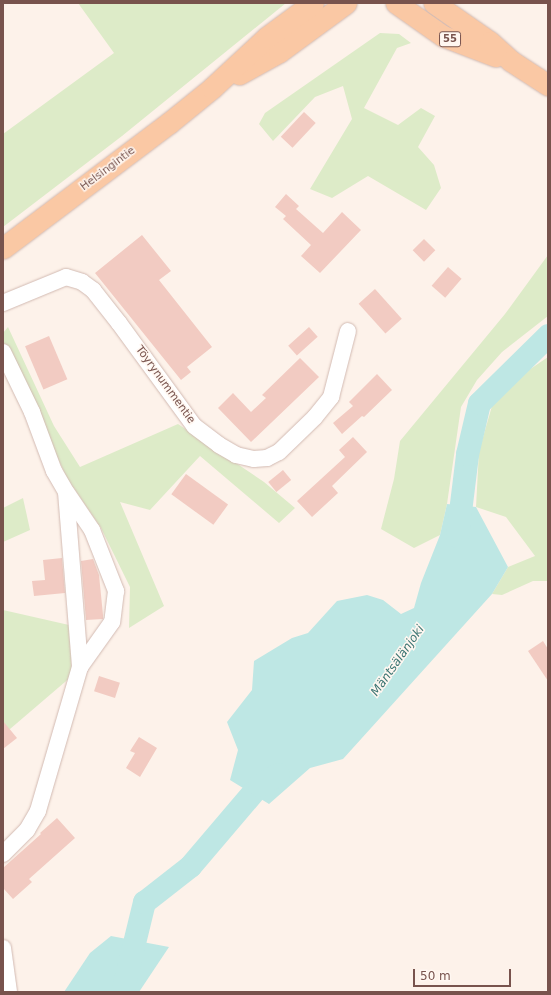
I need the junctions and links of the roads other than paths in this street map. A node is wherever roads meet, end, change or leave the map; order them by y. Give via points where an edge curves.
1 (314, 3) edge
2 (346, 3) edge
3 (396, 3) edge
4 (434, 3) edge
5 (511, 61) junction
6 (548, 85) edge
7 (212, 88) junction
8 (3, 248) edge
9 (3, 303) edge
10 (348, 331) dead end
11 (3, 352) edge
12 (66, 492) junction
13 (80, 667) junction
14 (3, 854) edge
15 (3, 948) edge
16 (9, 992) edge

1 - 7 main road, Helsingintie via 267,37
2 - 7 main road, Helsingintie via 279,52
3 - 5 main road, 55 via 443,36
4 - 5 main road, 55 via 490,42
5 - 6 main road, 55
7 - 8 main road, Helsingintie
9 - 10 street, Töyrynummentie via 66,277 82,282 93,290 119,323 194,426 236,455 254,459 267,458 279,452 315,417 331,397
11 - 12 street via 32,412 54,471
12 - 13 street
12 - 13 street via 92,530 116,591 112,622
13 - 14 street via 38,810 27,830
15 - 16 street

